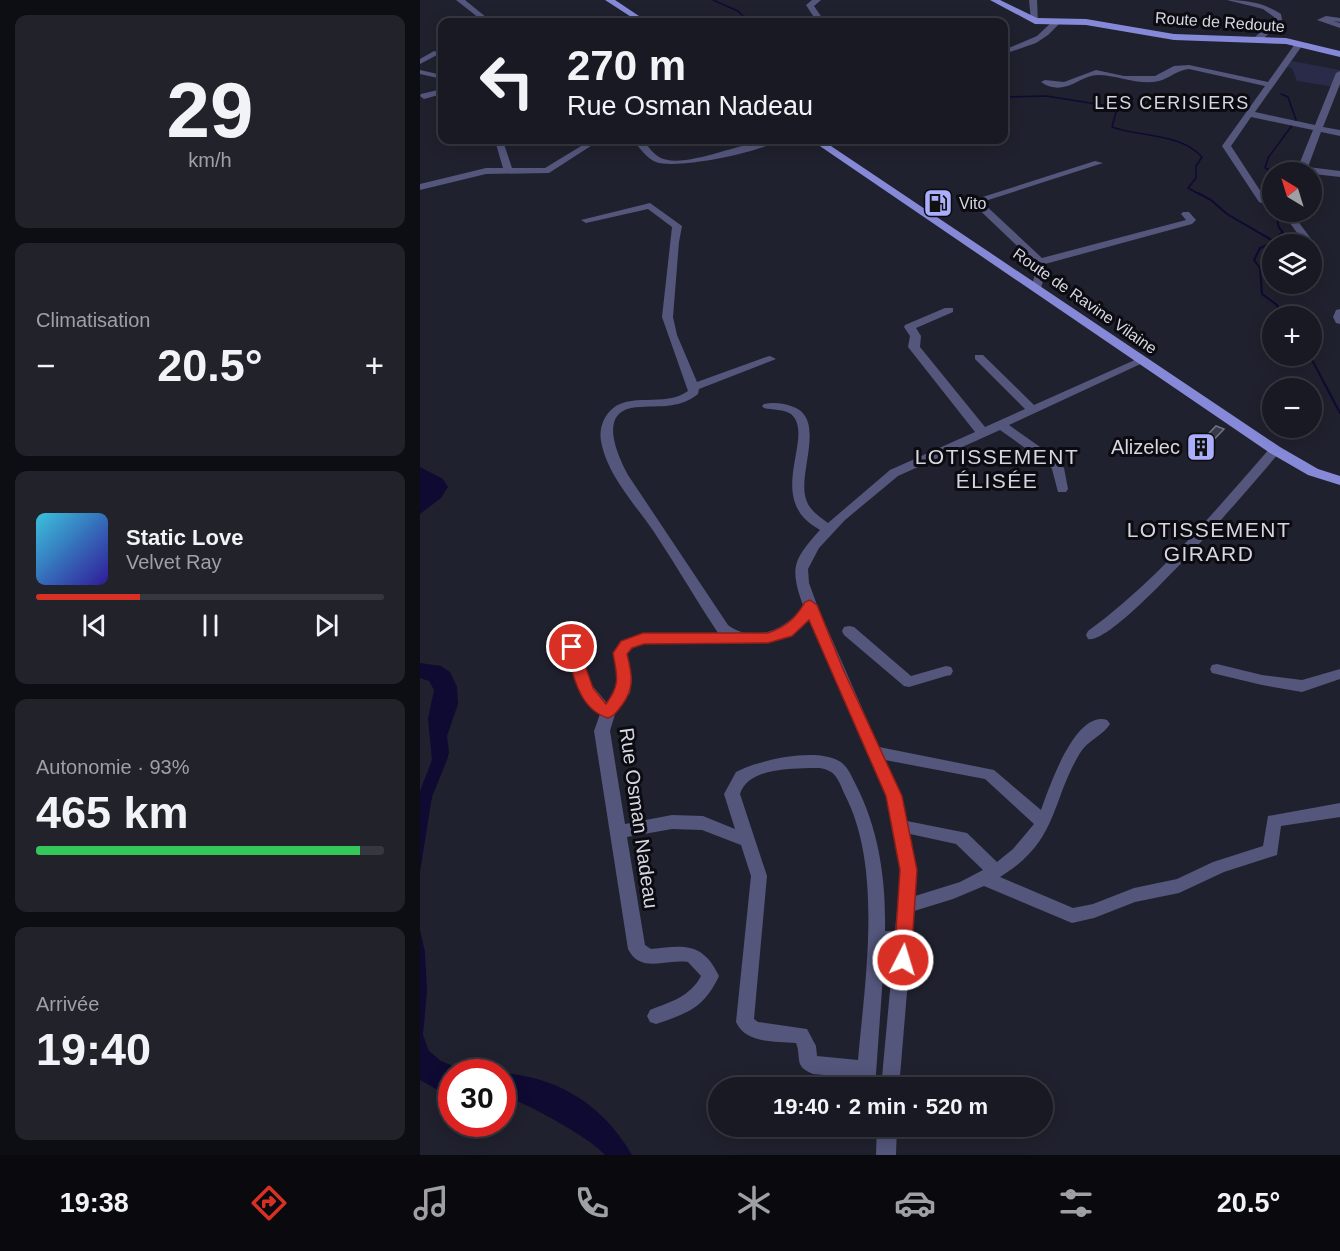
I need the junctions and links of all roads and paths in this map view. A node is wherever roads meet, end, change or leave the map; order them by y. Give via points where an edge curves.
1 (460, 0) edge
2 (609, 0) edge
3 (817, 0) edge
4 (994, 0) edge
5 (1033, 0) edge
6 (1231, 0) edge
7 (483, 18) edge
8 (638, 18) edge
9 (819, 18) edge
10 (1340, 20) edge
11 (1035, 21) junction
12 (1057, 22) junction
13 (1340, 26) edge
14 (1258, 39) junction
15 (1300, 43) junction
16 (1008, 51) edge
17 (436, 53) dead end
18 (1340, 54) edge
19 (420, 62) edge
20 (420, 72) edge
21 (1340, 73) edge
22 (438, 76) edge
23 (1045, 82) dead end
24 (1269, 85) junction
25 (438, 93) edge
26 (424, 96) dead end
27 (1250, 114) junction
28 (1318, 128) junction
29 (1340, 133) edge
30 (500, 144) edge
31 (590, 144) edge
32 (643, 144) edge
33 (759, 144) edge
34 (821, 144) edge
35 (1305, 162) edge
36 (1098, 163) dead end
37 (509, 172) junction
38 (1322, 173) edge
39 (1340, 174) edge
40 (420, 187) edge
41 (1262, 200) edge
42 (1186, 214) dead end
43 (586, 220) dead end
44 (1040, 262) junction
45 (1036, 288) junction
46 (949, 310) dead end
47 (1340, 312) edge
48 (1340, 321) edge
49 (979, 357) dead end
50 (770, 359) dead end
51 (1141, 361) junction
52 (693, 387) junction
53 (768, 406) dead end
54 (1032, 409) junction
55 (1000, 424) junction
56 (982, 432) junction
57 (1275, 450) junction
58 (1340, 481) edge
59 (1062, 489) dead end
60 (829, 530) junction
61 (810, 605) junction
62 (849, 631) dead end
63 (1093, 635) dead end
64 (735, 639) junction
65 (572, 647) dead end
66 (1217, 669) dead end
67 (946, 671) dead end
68 (1337, 678) edge
69 (608, 712) junction
70 (1102, 724) dead end
71 (874, 752) junction
72 (1340, 810) edge
73 (1043, 822) junction
74 (901, 826) junction
75 (619, 832) junction
76 (749, 842) junction
77 (990, 875) junction
78 (907, 906) junction
79 (875, 939) junction
80 (905, 939) junction
81 (656, 1016) dead end
82 (859, 1077) edge
83 (867, 1077) edge
84 (891, 1077) edge
85 (887, 1137) edge
86 (886, 1155) edge

1 - 7 street
2 - 8 main road
3 - 9 street via 810,5
4 - 11 main road, Route de Redoute
5 - 11 street
6 - 14 street via 1265,7 1278,16
10 - 13 street via 1321,20
11 - 12 main road, Route de Redoute
12 - 14 main road, Route de Redoute via 1100,23 1174,37
12 - 16 street via 1027,45
14 - 15 main road, Route de Redoute
15 - 18 main road, Route de Redoute
15 - 24 street
17 - 19 street
20 - 22 street
21 - 28 street
23 - 24 street via 1065,85 1096,72 1158,79 1177,68 1189,67
24 - 27 street
25 - 26 street
27 - 28 street
27 - 41 street via 1226,146
28 - 29 street
28 - 35 street
30 - 37 street
31 - 37 street via 555,168
32 - 33 street via 657,160 669,164
34 - 45 main road, Route de Ravine Vilaine
36 - 44 street via 975,201
37 - 40 street via 486,171
38 - 39 street
42 - 44 street via 1189,222
43 - 52 street via 650,206 677,226 666,305 669,326
44 - 45 street
45 - 51 main road, Route de Ravine Vilaine
46 - 56 street via 909,327 916,336 914,347
47 - 48 street
49 - 54 street
50 - 52 street
51 - 54 street
51 - 57 main road, Route de Ravine Vilaine
52 - 64 street via 688,398 677,402 622,406 613,413 607,440 618,470 723,629
53 - 60 street via 793,410 799,416 806,433 796,486 812,521
54 - 55 street
55 - 56 street
55 - 59 street via 1053,462
56 - 60 street via 894,472
57 - 58 main road, Route de Ravine Vilaine via 1313,472
57 - 63 street via 1127,610
60 - 61 street via 810,548 801,571
61 - 64 street, Rue Osman Nadeau via 803,619 787,632 768,638
61 - 71 street
62 - 67 street via 909,682
64 - 69 street, Rue Osman Nadeau via 643,638 627,645 620,653 623,693
65 - 69 street via 586,690 595,704
66 - 68 street via 1302,686
69 - 75 street, Rue Osman Nadeau via 602,731
70 - 73 street via 1081,740
71 - 73 street via 989,774
71 - 74 street via 894,796
72 - 77 street via 1274,821 1271,850 1219,867 1179,886 1134,895 1072,916
73 - 77 street via 1027,846
74 - 77 street via 961,838
74 - 78 street via 909,870
75 - 76 street via 672,822 703,823
75 - 81 street, Rue Osman Nadeau via 637,949 648,957 686,953 698,957 710,976 704,992 684,1006
76 - 79 street via 732,794 736,782 744,775 799,761 825,761 838,767 866,826 875,871
76 - 82 street via 759,876 745,1022 754,1030 801,1035 807,1046 807,1060 813,1065
77 - 78 street via 945,896
78 - 80 street
79 - 80 street
79 - 83 street
80 - 84 street
85 - 86 street

